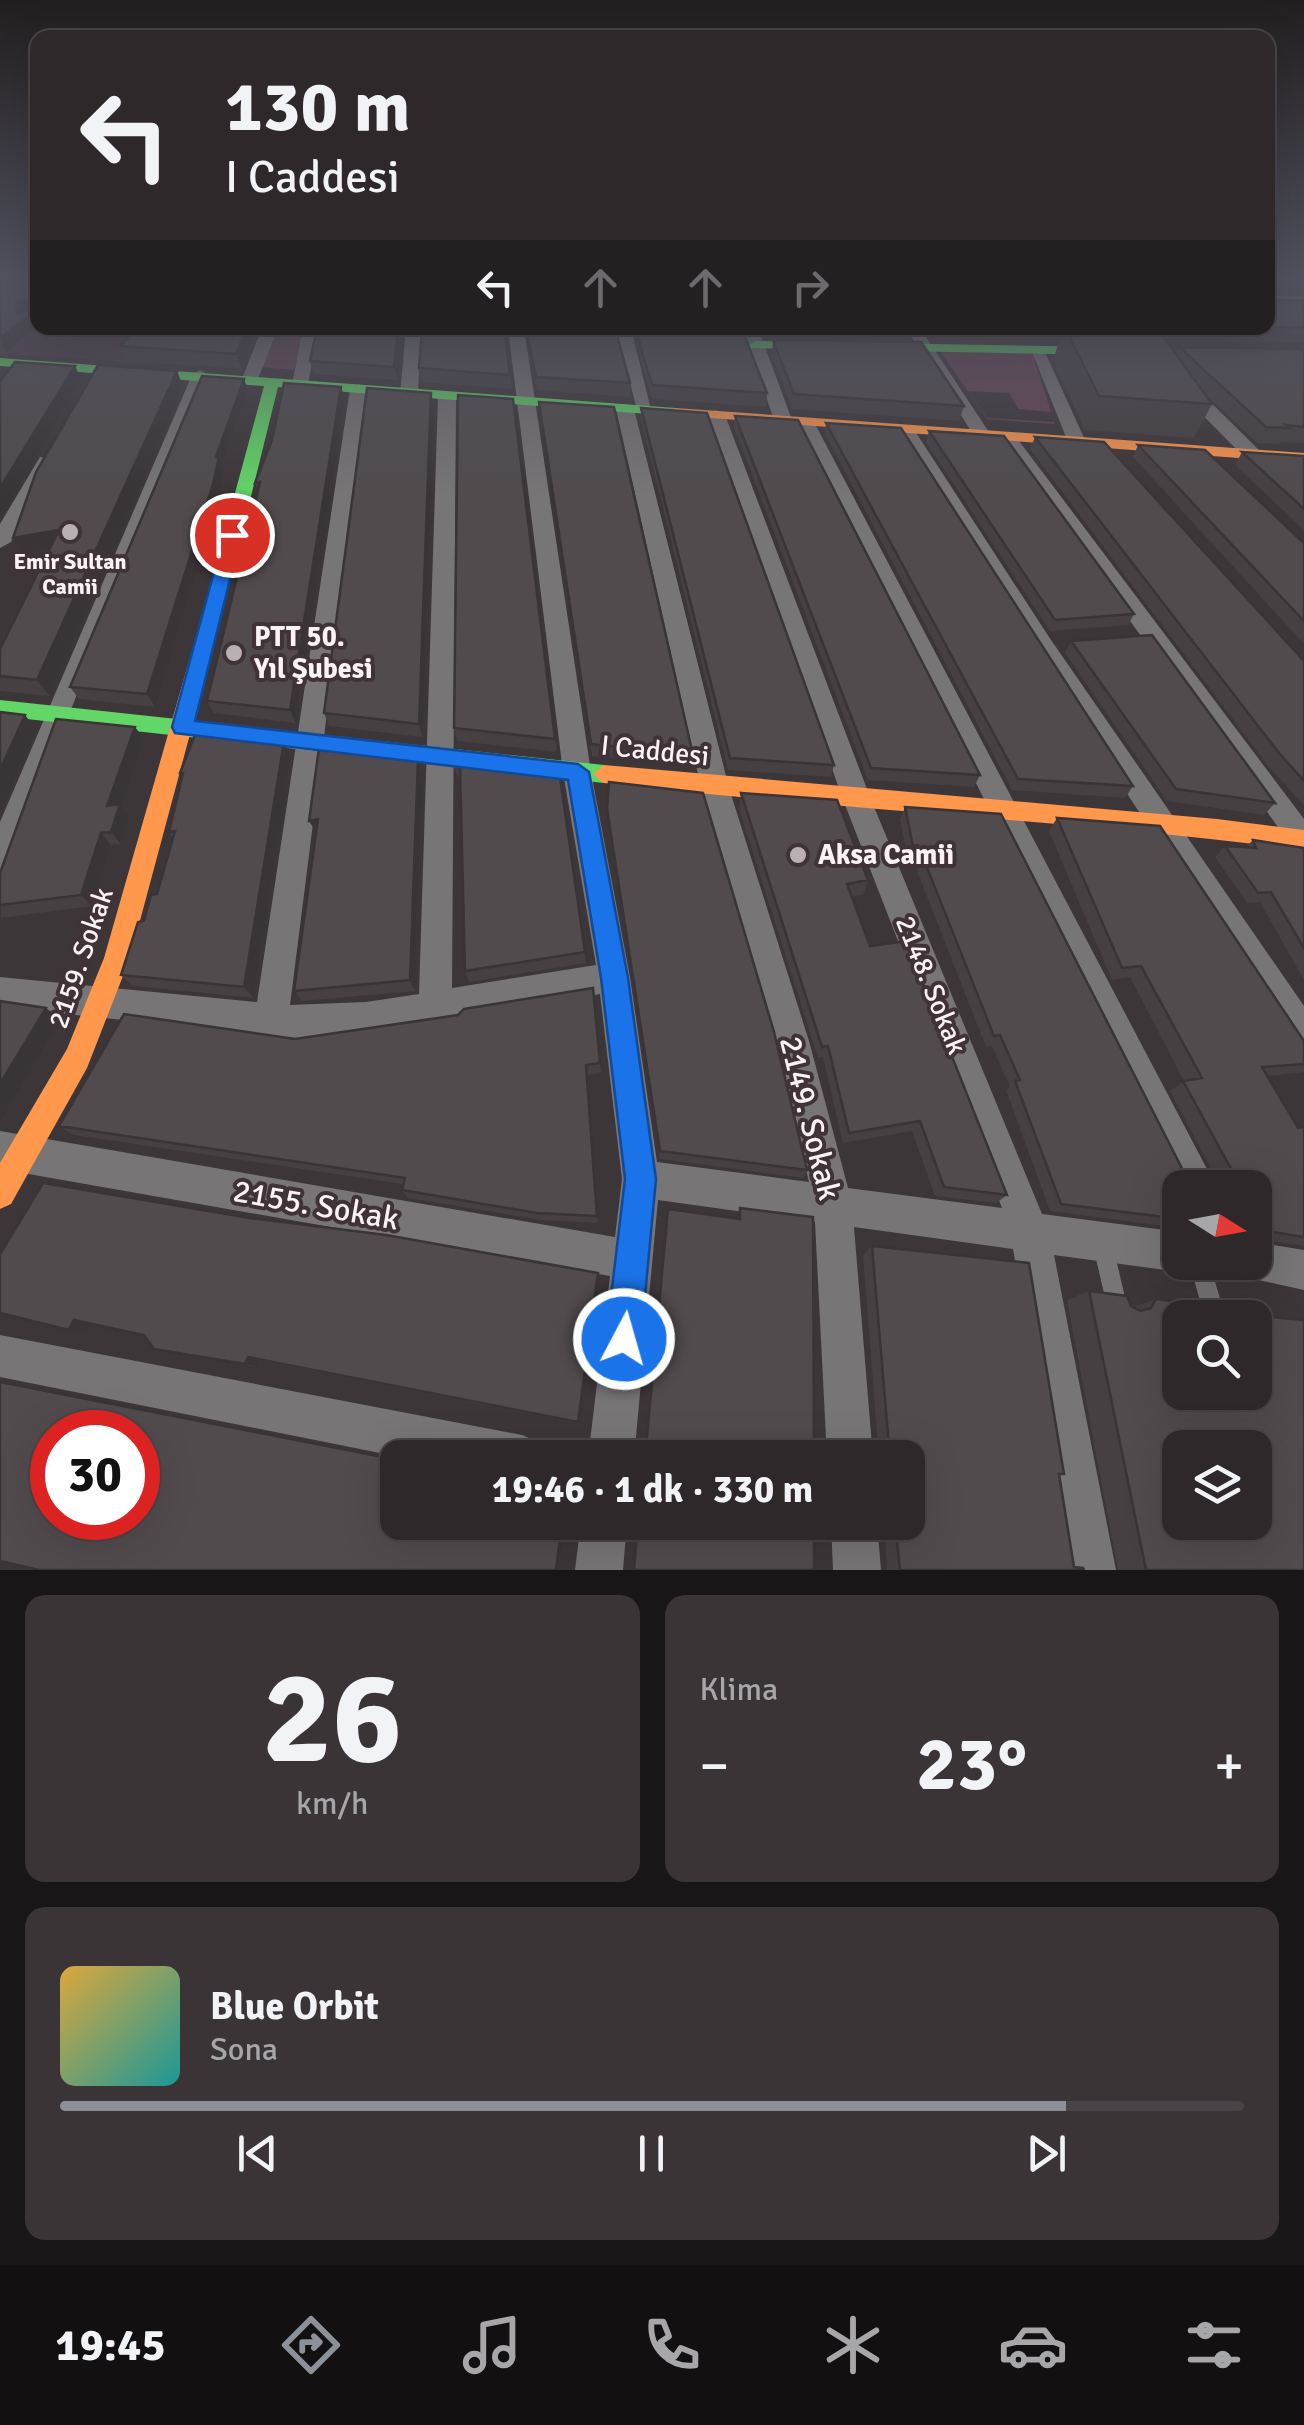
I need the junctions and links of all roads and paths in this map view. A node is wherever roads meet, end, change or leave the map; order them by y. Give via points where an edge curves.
1 (266, 348) edge
2 (307, 348) edge
3 (412, 348) edge
4 (520, 348) edge
5 (626, 348) edge
6 (760, 348) edge
7 (926, 348) edge
8 (941, 348) edge
9 (1036, 350) junction
10 (1130, 352) edge
11 (9, 367) edge
12 (200, 375) junction
13 (1174, 378) edge
14 (261, 380) junction
15 (300, 384) junction
16 (359, 390) junction
17 (409, 395) junction
18 (447, 397) junction
19 (530, 402) junction
20 (635, 410) junction
21 (716, 415) junction
22 (794, 421) junction
23 (905, 429) junction
24 (982, 434) junction
25 (1008, 436) junction
26 (1077, 442) junction
27 (1105, 444) junction
28 (55, 447) edge
29 (1204, 450) junction
30 (1253, 454) junction
31 (1303, 459) edge
32 (1131, 473) edge
33 (1232, 478) edge
34 (0, 542) edge
35 (1154, 635) junction
36 (1116, 638) edge
37 (1078, 641) edge
38 (1041, 644) junction
39 (0, 708) edge
40 (56, 714) junction
41 (183, 727) junction
42 (310, 740) junction
43 (440, 753) junction
44 (578, 772) junction
45 (715, 788) junction
46 (856, 797) junction
47 (1002, 812) junction
48 (1162, 820) junction
49 (1303, 840) edge
50 (0, 858) edge
51 (614, 978) junction
52 (0, 992) edge
53 (99, 1004) junction
54 (436, 1006) junction
55 (271, 1020) junction
56 (1304, 1035) edge
57 (11, 1152) edge
58 (1189, 1170) edge
59 (641, 1179) junction
60 (0, 1193) edge
61 (832, 1204) junction
62 (1030, 1230) junction
63 (1102, 1241) junction
64 (1162, 1249) edge
65 (632, 1260) junction
66 (1272, 1268) edge
67 (1301, 1277) edge
68 (1117, 1306) edge
69 (0, 1356) edge
70 (430, 1440) edge
71 (613, 1440) edge
72 (849, 1440) edge
73 (602, 1540) edge
74 (856, 1540) edge
75 (599, 1570) edge
76 (858, 1570) edge
77 (1092, 1570) edge

1 - 14 street
2 - 15 street
3 - 17 street
4 - 19 street
5 - 20 street, 2149. Sokak
6 - 22 street
7 - 24 street
8 - 9 street
9 - 10 street
9 - 26 street
11 - 12 street via 96,376
12 - 14 street
12 - 40 street
13 - 30 street
14 - 15 street
14 - 41 street, 2159. Sokak
15 - 16 street
16 - 17 street
16 - 42 street
17 - 18 street
18 - 19 street
18 - 43 street
19 - 20 street
19 - 44 street
20 - 21 street
20 - 45 street, 2149. Sokak
21 - 22 street
21 - 46 street, 2148. Sokak
22 - 23 street
22 - 47 street
23 - 24 street
23 - 38 street
24 - 25 street
25 - 26 street
25 - 35 street
26 - 27 street
27 - 29 street
27 - 32 street
28 - 34 street
29 - 30 street
29 - 33 street
30 - 31 street
35 - 36 street
35 - 49 street
37 - 38 street
38 - 48 street
39 - 40 street, I Caddesi
40 - 41 street, I Caddesi
40 - 50 street
41 - 42 street, I Caddesi
41 - 53 street, 2159. Sokak
42 - 43 street, I Caddesi
42 - 55 street
43 - 44 street, I Caddesi
43 - 54 street
44 - 45 street, I Caddesi
44 - 51 street
45 - 46 street, I Caddesi
45 - 61 street, 2149. Sokak via 792,1041
46 - 47 street, I Caddesi
46 - 62 street, 2148. Sokak
47 - 48 street, I Caddesi
47 - 58 street
48 - 49 street, I Caddesi
48 - 56 street
51 - 54 street
51 - 59 street
52 - 53 street
53 - 55 street
53 - 57 street, 2159. Sokak via 77,1058
54 - 55 street via 335,1021
57 - 60 street, 2159. Sokak
57 - 65 street, 2155. Sokak
59 - 61 street
59 - 65 street
61 - 62 street
61 - 72 street, 2149. Sokak
62 - 63 street
62 - 77 street, 2148. Sokak
63 - 64 street
63 - 68 lane
65 - 71 street
66 - 67 street
69 - 70 street
73 - 75 street
74 - 76 street

